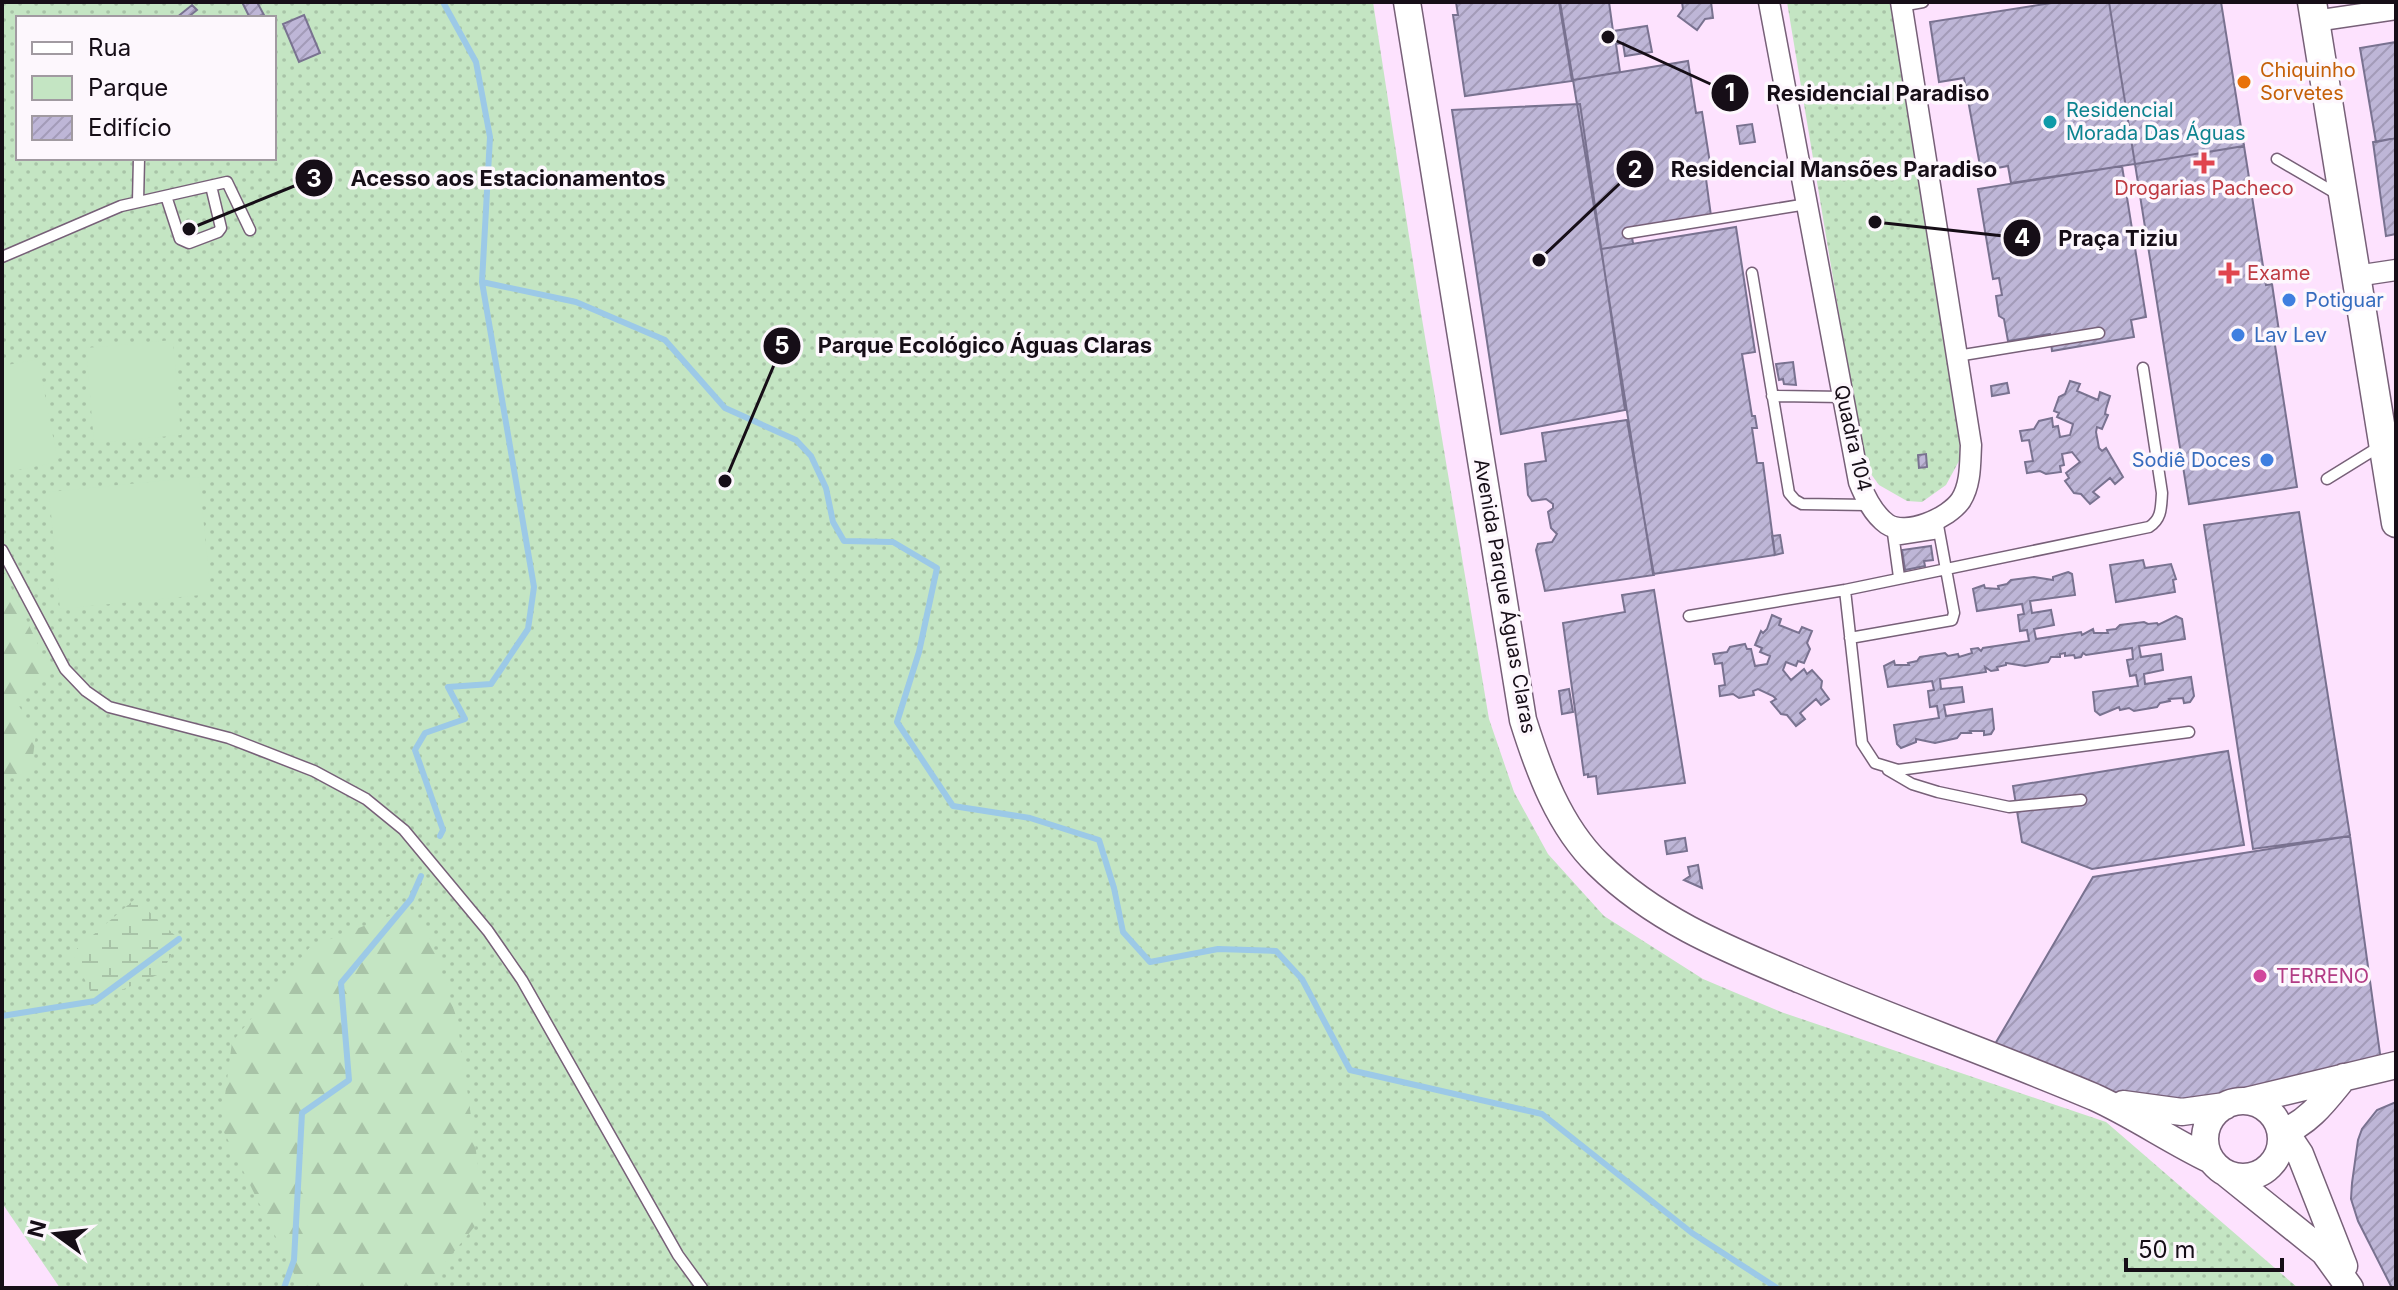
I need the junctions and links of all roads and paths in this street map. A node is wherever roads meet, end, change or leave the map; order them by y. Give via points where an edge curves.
1 (1407, 2) edge
2 (1769, 2) edge
3 (1923, 2) edge
4 (1901, 4) edge
5 (2396, 9) edge
6 (2313, 11) edge
7 (2277, 159) dead end
8 (139, 160) edge
9 (211, 186) junction
10 (166, 196) junction
11 (2344, 198) junction
12 (138, 202) junction
13 (1807, 204) junction
14 (250, 230) dead end
15 (1628, 233) dead end
16 (2, 257) edge
17 (2396, 270) edge
18 (1752, 273) dead end
19 (2356, 276) junction
20 (2099, 333) dead end
21 (1957, 356) junction
22 (2143, 368) dead end
23 (1772, 396) junction
24 (1843, 397) junction
25 (2383, 444) junction
26 (2327, 479) dead end
27 (1870, 505) junction
28 (2396, 523) edge
29 (1938, 526) junction
30 (1893, 533) junction
31 (2, 550) edge
32 (1945, 569) junction
33 (1899, 577) junction
34 (1845, 590) junction
35 (1689, 616) dead end
36 (1850, 638) junction
37 (2189, 732) dead end
38 (1883, 767) junction
39 (2081, 800) dead end
40 (2396, 1065) edge
41 (2344, 1077) junction
42 (2096, 1098) junction
43 (2236, 1104) junction
44 (2281, 1134) junction
45 (2218, 1166) junction
46 (702, 1288) edge
47 (2351, 1288) edge

1 - 42 street, Avenida Parque Águas Claras via 1523,720 1546,783 1577,841 1645,903 1705,940
2 - 13 street, Quadra 104
3 - 4 lane
4 - 21 street
5 - 6 street
6 - 11 main road
7 - 11 lane
8 - 12 lane
9 - 10 lane
9 - 10 lane via 221,228 189,243 180,239
9 - 14 lane via 227,182
10 - 12 lane
11 - 19 main road
12 - 16 lane
13 - 15 lane
13 - 24 street, Quadra 104
17 - 19 street
18 - 23 lane
19 - 25 main road
20 - 21 lane
21 - 29 street via 1971,445 1969,480 1960,502
22 - 32 lane via 2162,493 2158,520 2099,540
23 - 24 lane
23 - 27 lane via 1785,481 1795,500
24 - 27 street, Quadra 104 via 1859,482
25 - 26 lane
25 - 28 main road
27 - 30 street, Quadra 104
29 - 30 street
29 - 32 lane
30 - 33 lane
31 - 46 lane via 65,669 86,691 109,707 229,738 314,771 366,799 404,830 522,980 678,1255
32 - 33 lane
32 - 36 lane via 1952,620
33 - 34 lane
34 - 35 lane
34 - 36 lane
36 - 38 lane via 1862,743
37 - 38 lane via 1953,764
38 - 39 lane via 1912,784 2009,807
40 - 41 street, Avenida Parque Águas Claras
41 - 43 street, Avenida Parque Águas Claras
41 - 44 street via 2297,1127
42 - 43 street, Avenida Parque Águas Claras via 2182,1112
42 - 45 street, Avenida Parque Águas Claras
43 - 44 street via 2256,1103 2272,1115
43 - 45 street via 2215,1113 2206,1136
44 - 45 street via 2275,1159 2258,1174 2234,1176
44 - 47 street, Avenida Parque Águas Claras via 2300,1154
45 - 47 street, Avenida Parque Águas Claras via 2324,1252

